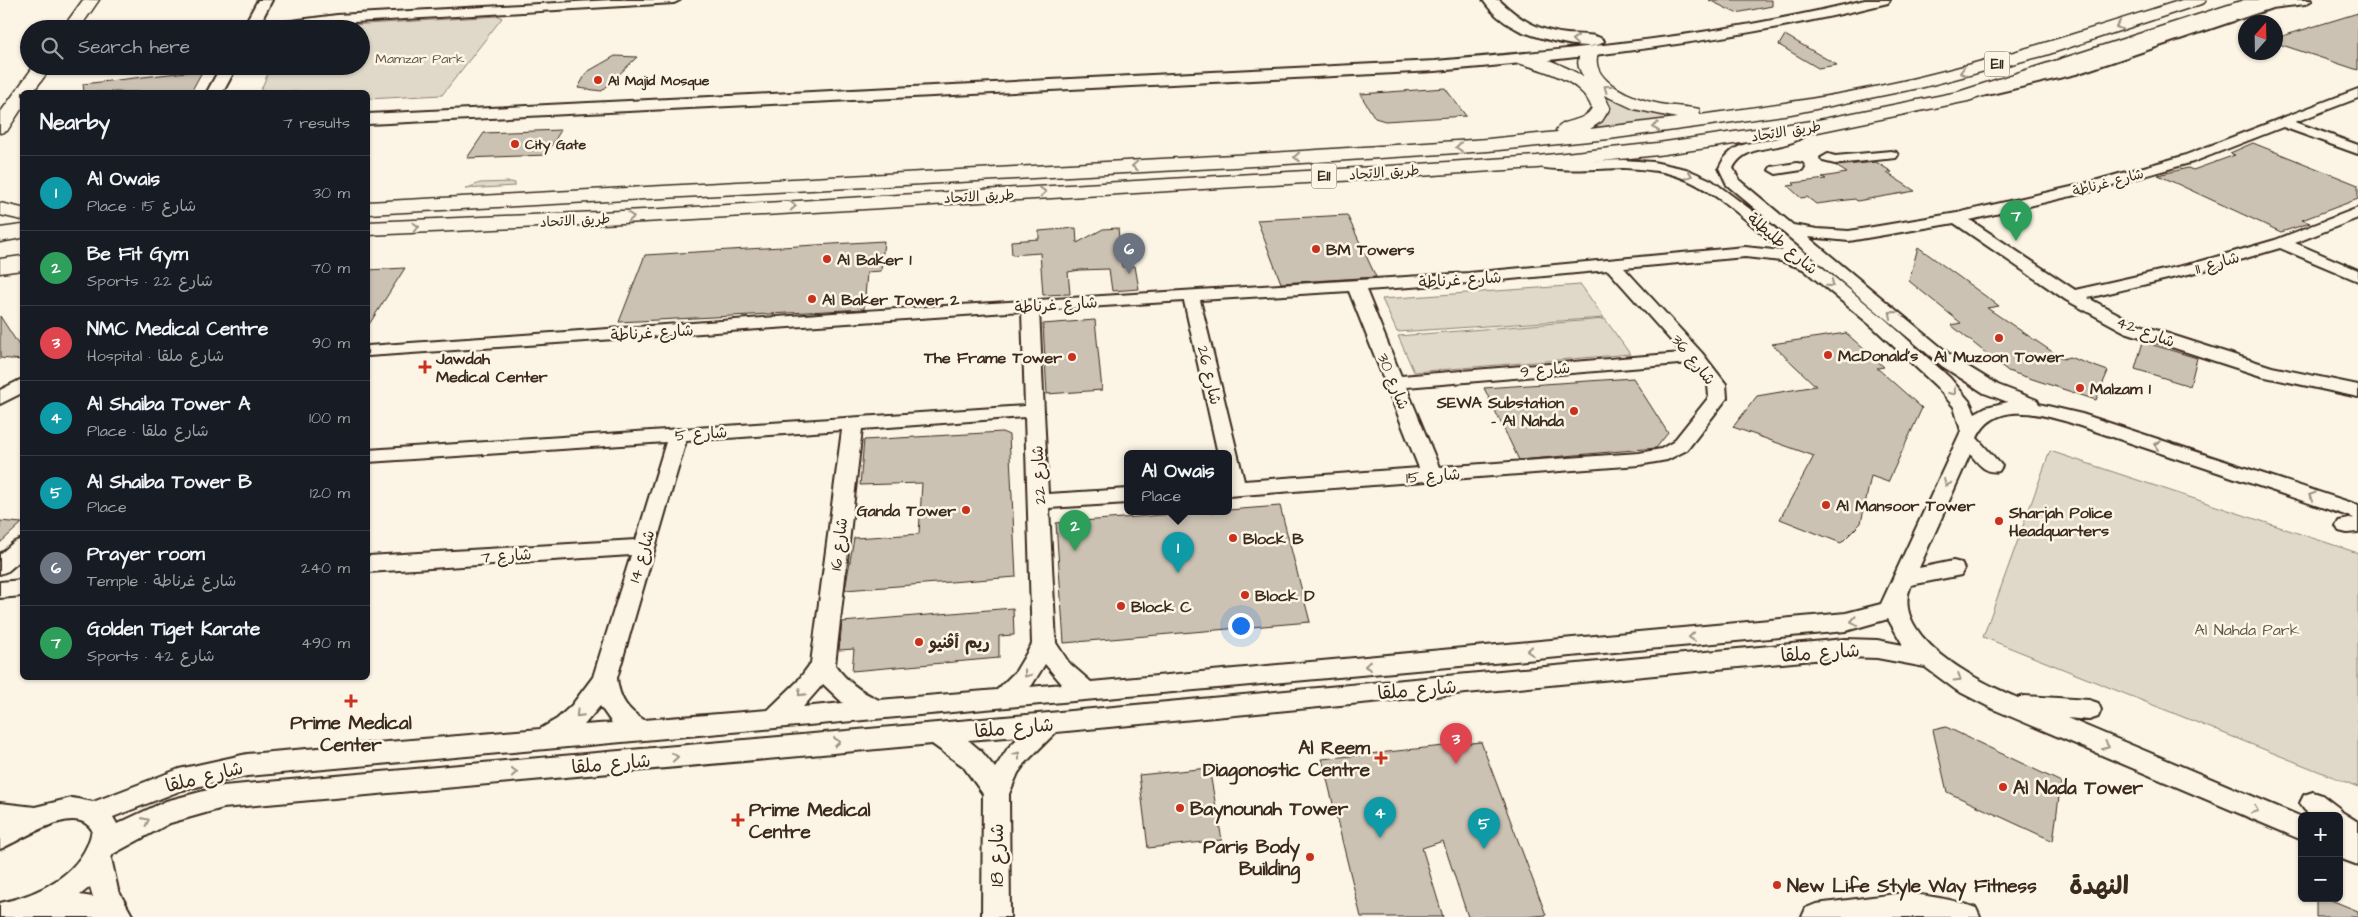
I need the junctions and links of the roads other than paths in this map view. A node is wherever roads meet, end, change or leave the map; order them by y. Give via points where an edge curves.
1 (91, 0) edge
2 (265, 0) edge
3 (533, 0) edge
4 (674, 0) edge
5 (1490, 0) edge
6 (1848, 0) edge
7 (1883, 0) edge
8 (2198, 0) edge
9 (2305, 0) edge
10 (2271, 1) edge
11 (432, 3) edge
12 (77, 20) edge
13 (257, 20) edge
14 (277, 20) edge
15 (325, 20) edge
16 (1519, 24) junction
17 (1589, 53) junction
18 (1524, 59) junction
19 (37, 75) edge
20 (224, 75) edge
21 (26, 90) edge
22 (216, 90) edge
23 (2358, 93) edge
24 (20, 98) edge
25 (1790, 108) junction
26 (370, 119) edge
27 (2285, 123) junction
28 (0, 127) edge
29 (1803, 129) junction
30 (1488, 145) junction
31 (2358, 150) edge
32 (1891, 155) dead end
33 (1537, 162) junction
34 (1776, 170) dead end
35 (1722, 195) junction
36 (1748, 197) junction
37 (370, 208) edge
38 (0, 209) edge
39 (2358, 213) edge
40 (20, 214) edge
41 (1957, 218) junction
42 (1760, 224) junction
43 (370, 229) edge
44 (1790, 229) junction
45 (20, 232) edge
46 (0, 234) edge
47 (1849, 236) junction
48 (2281, 243) junction
49 (20, 252) edge
50 (1744, 252) junction
51 (0, 254) edge
52 (1829, 261) junction
53 (20, 263) edge
54 (1809, 265) junction
55 (0, 266) edge
56 (1614, 266) junction
57 (2358, 276) edge
58 (1356, 286) junction
59 (1191, 296) junction
60 (2072, 296) junction
61 (1030, 306) junction
62 (1880, 324) junction
63 (1927, 344) junction
64 (370, 351) edge
65 (1696, 357) junction
66 (1394, 382) junction
67 (2358, 391) edge
68 (1034, 411) junction
69 (2051, 411) junction
70 (853, 424) junction
71 (2097, 425) junction
72 (678, 435) junction
73 (1969, 435) junction
74 (1227, 450) edge
75 (2136, 455) dead end
76 (370, 456) edge
77 (1639, 459) joint
78 (1992, 466) dead end
79 (1432, 475) junction
80 (1232, 489) edge
81 (1124, 496) edge
82 (1039, 502) junction
83 (2354, 521) edge
84 (644, 547) junction
85 (20, 549) edge
86 (370, 564) edge
87 (0, 566) edge
88 (1953, 569) dead end
89 (20, 588) edge
90 (0, 590) edge
91 (1899, 590) junction
92 (1044, 644) junction
93 (1933, 660) junction
94 (823, 664) junction
95 (605, 678) junction
96 (1085, 691) junction
97 (1003, 699) junction
98 (2012, 706) junction
99 (876, 710) junction
100 (2089, 710) dead end
101 (775, 718) junction
102 (1049, 723) junction
103 (640, 730) junction
104 (937, 734) junction
105 (544, 739) junction
106 (496, 744) junction
107 (305, 791) junction
108 (996, 794) junction
109 (94, 813) junction
110 (0, 814) edge
111 (34, 818) junction
112 (2343, 825) edge
113 (2298, 827) edge
114 (0, 837) edge
115 (2358, 837) edge
116 (2343, 847) edge
117 (101, 852) junction
118 (2358, 853) edge
119 (40, 904) junction
120 (1952, 915) edge
121 (0, 916) edge
122 (118, 916) edge
123 (996, 917) edge
124 (1816, 917) edge

1 - 12 highway
2 - 13 main road
3 - 11 street
4 - 15 street
5 - 16 main road
6 -> 16 main road via 1728,24 1614,40 1567,39
7 - 17 main road via 1756,27
8 -> 25 highway, طريق الاتحاد / E11 via 2148,10 1985,67
9 - 10 main road
10 - 29 highway, طريق الاتحاد / E11 via 1987,90 1910,109
11 - 14 street via 307,12
16 - 18 main road via 1527,41
17 - 18 main road
25 -> 17 highway via 1697,113 1641,105 1615,94 1591,75 1585,61
18 - 26 main road
18 - 30 highway via 1554,69 1583,86 1598,100 1600,112 1593,120 1574,128 1523,135
19 - 21 highway
20 - 22 main road
23 - 27 street, شارع غرناطة
24 - 28 highway
25 -> 30 highway, طريق الاتحاد / E11 via 1659,127
27 - 31 street
27 - 41 street, شارع غرناطة via 2156,169
29 - 33 highway, طريق الاتحاد / E11
29 - 36 street, شارع طليطلة via 1790,141 1749,148 1731,157 1727,174
30 -> 37 highway, طريق الاتحاد / E11
32 - 34 street via 1825,159 1818,164
33 -> 35 street, شارع طليطلة via 1579,166 1653,166 1694,176
43 -> 33 highway, طريق الاتحاد / E11 via 644,216
35 - 36 street via 1716,184 1724,184
35 - 42 street, شارع طليطلة
36 - 44 street, شارع طليطلة
38 - 40 highway
39 - 48 street, شارع 11
41 - 47 street, شارع غرناطة
41 - 60 street, شارع 42
42 - 50 street via 1764,237
42 - 54 street, شارع طليطلة
44 - 47 street, شارع غرناطة
44 - 52 street, شارع طليطلة
45 - 46 highway
47 - 52 street, شارع غرناطة via 1834,244
48 - 57 street
48 - 60 street, شارع 11 via 2190,270
49 - 51 highway
50 - 54 street, شارع غرناطة via 1777,255
50 - 56 street, شارع غرناطة
63 -> 52 street, شارع طليطلة
53 - 55 highway
54 -> 62 street, شارع طليطلة
56 - 58 street, شارع غرناطة
56 - 65 street, شارع 36
58 - 59 street, شارع غرناطة
58 - 66 street, شارع 30
59 - 61 street, شارع غرناطة
59 - 74 street, شارع 26
60 - 67 street, شارع 42 via 2116,321 2166,340 2268,372
61 - 64 street, شارع غرناطة
61 - 68 street, شارع 22
62 - 63 street via 1917,346
62 -> 73 street, شارع طليطلة via 1954,393 1966,411
63 - 69 street, شارع طليطلة via 1977,382
65 - 66 street, شارع 9
65 - 77 street, شارع 36 via 1717,384 1718,398 1680,446 1667,454
66 - 79 street, شارع 30
68 - 70 street, شارع 5
68 - 82 street, شارع 22
69 - 71 street
69 - 73 street via 2019,408 1993,411 1980,418
70 - 72 street, شارع 5
70 - 94 street, شارع 16
71 - 75 street
83 -> 71 street
72 - 76 street, شارع 5
72 - 84 street, شارع 14
73 - 78 street
73 -> 91 street
77 - 79 street, شارع 15
79 - 80 street, شارع 15
81 - 82 street
82 - 92 street, شارع 22
84 - 86 street, شارع 7
84 - 95 street, شارع 14
85 - 87 street
88 - 91 street
89 - 90 street
91 - 93 street via 1897,614 1904,630
91 -> 96 street, شارع ملقا via 1889,610 1846,622
92 - 96 street via 1061,669
92 -> 97 street via 1024,678
93 -> 98 street via 1983,693
93 - 102 street, شارع ملقا via 1877,649 1845,648
94 - 99 street via 846,695
94 -> 101 street, شارع 16 via 806,689
95 - 103 street, شارع 14 via 608,700 613,709
95 -> 105 street, شارع 14 via 579,715
96 - 97 street, شارع ملقا
97 - 99 street, شارع ملقا
98 - 100 street
98 -> 113 street
99 - 101 street, شارع ملقا
101 - 103 street, شارع ملقا
102 - 104 street, شارع ملقا
108 -> 102 street, شارع 18 via 1008,767
103 - 105 street, شارع ملقا
107 -> 104 street, شارع ملقا
104 - 108 street, شارع 18 via 967,752 989,778
105 - 106 street, شارع ملقا
106 - 107 street via 495,758 484,765 348,776
106 - 109 street, شارع ملقا via 225,768 179,780
117 -> 107 street, شارع ملقا via 149,819 199,802
108 - 123 street, شارع 18
109 - 111 street via 68,810
109 - 117 street via 106,829
110 - 111 street
111 - 114 street
112 - 115 street
116 - 118 street
117 - 119 street, شارع ملقا via 73,884
117 - 122 street via 104,892
119 - 121 street
119 - 122 street via 85,908
120 - 124 street via 1904,906

